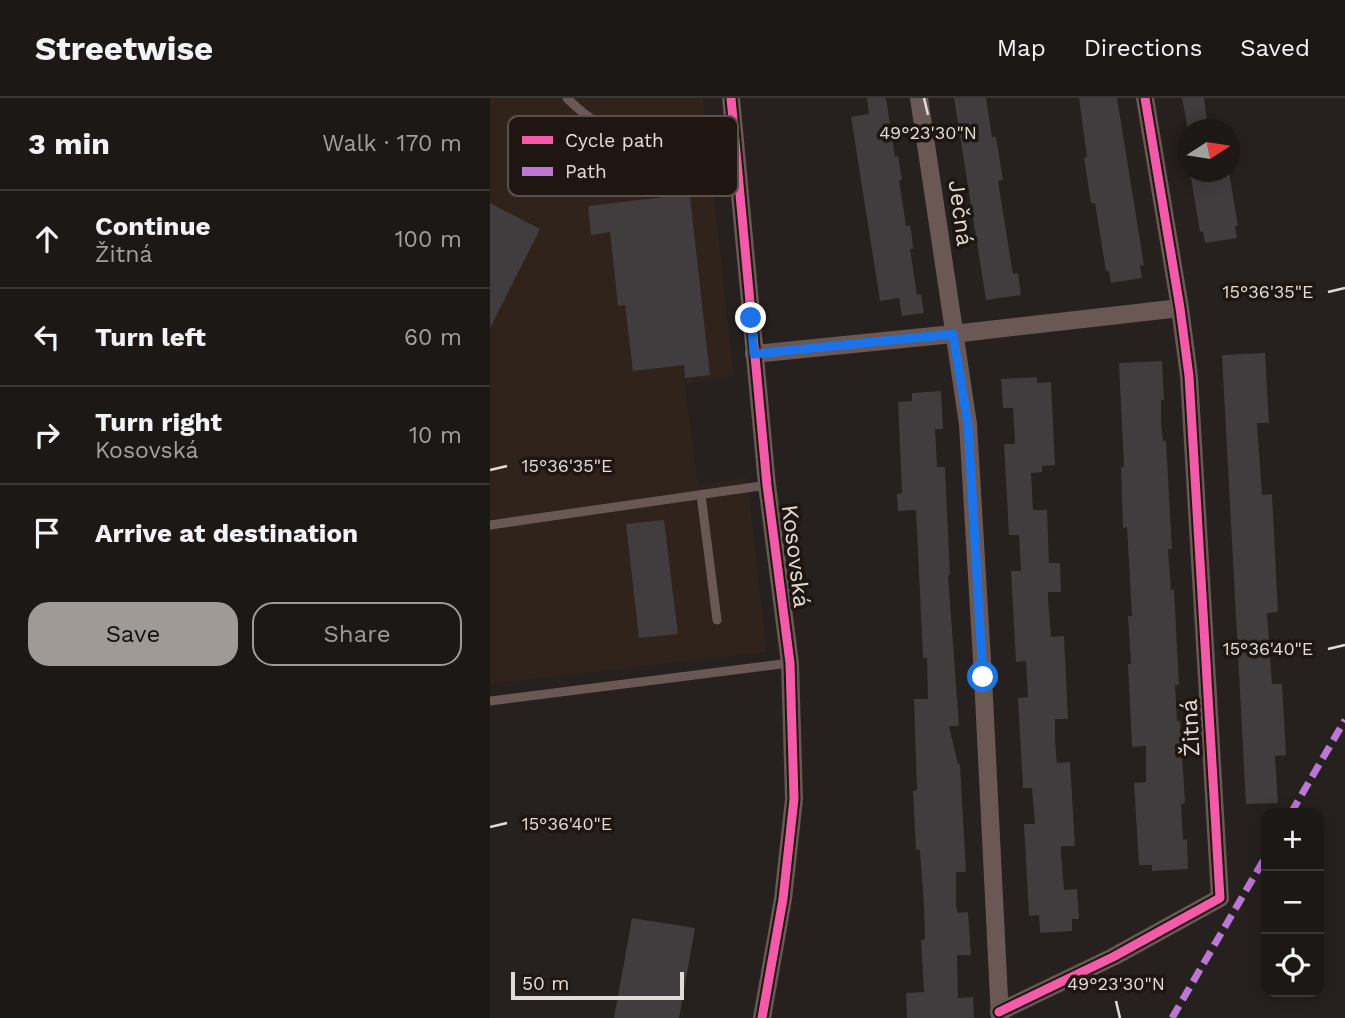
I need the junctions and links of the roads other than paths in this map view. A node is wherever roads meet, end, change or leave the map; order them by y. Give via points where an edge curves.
1 (567, 98) edge
2 (731, 98) edge
3 (919, 98) edge
4 (1145, 98) edge
5 (588, 116) edge
6 (733, 116) edge
7 (738, 176) edge
8 (1180, 308) junction
9 (953, 334) junction
10 (754, 354) junction
11 (768, 485) junction
12 (701, 495) junction
13 (490, 525) edge
14 (717, 620) dead end
15 (790, 663) junction
16 (490, 701) edge
17 (999, 1015) edge
18 (762, 1018) edge

1 - 5 lane
2 - 6 street, Kosovská
3 - 9 street, Ječná
4 - 8 street
7 - 10 street, Kosovská
8 - 9 street
8 - 17 street, Žitná via 1189,376 1220,898
9 - 10 street
9 - 17 street, Žitná via 968,424
10 - 11 street, Kosovská
11 - 12 lane
11 - 15 street, Kosovská
12 - 13 lane
12 - 14 lane
15 - 16 lane
15 - 18 street, Kosovská via 794,799 783,899

